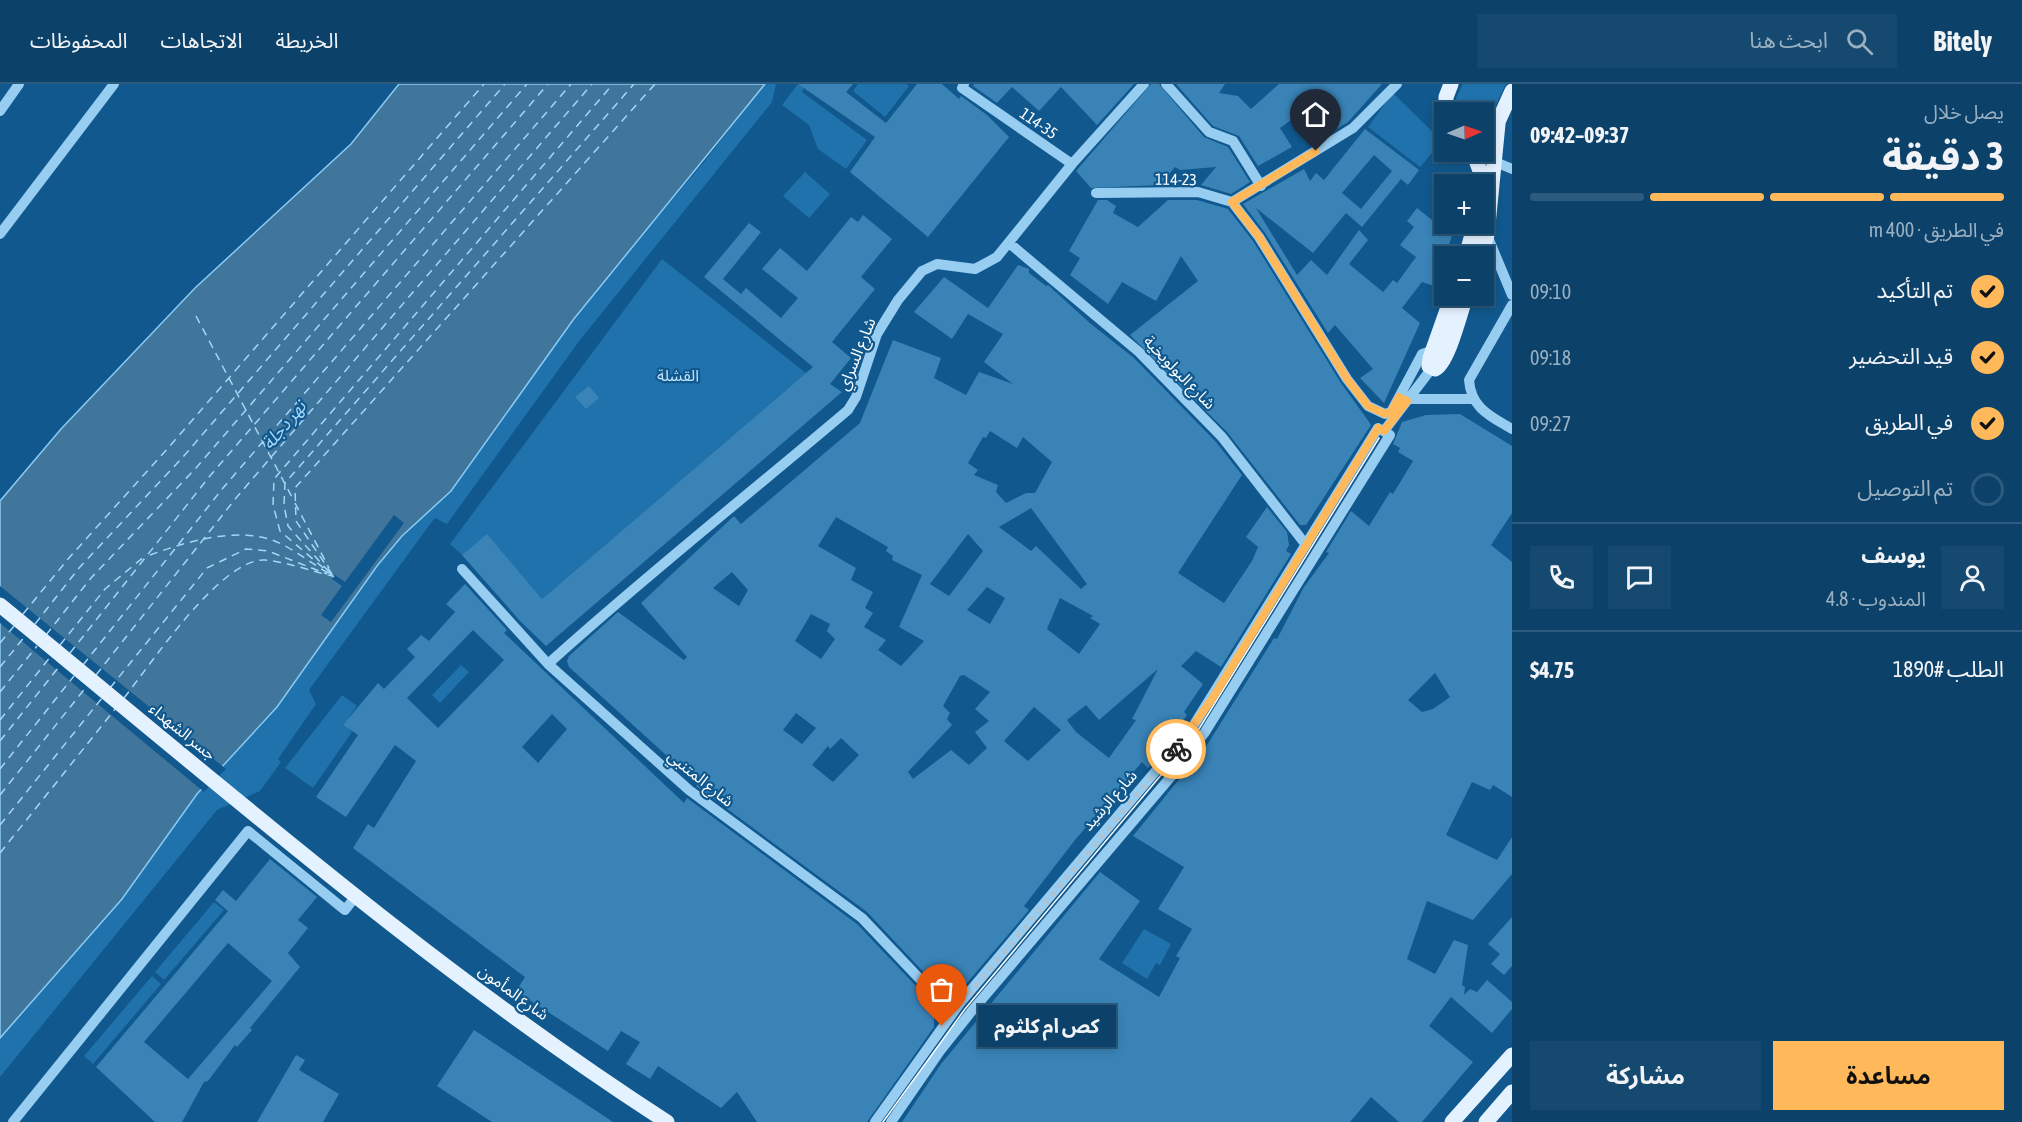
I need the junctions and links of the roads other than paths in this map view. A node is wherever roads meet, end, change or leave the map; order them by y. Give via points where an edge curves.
1 (19, 84) edge
2 (114, 84) edge
3 (964, 84) edge
4 (1144, 84) edge
5 (1166, 84) edge
6 (1397, 84) edge
7 (1446, 86) edge
8 (1512, 91) edge
9 (1446, 102) edge
10 (0, 111) edge
11 (1498, 124) junction
12 (1494, 131) edge
13 (1494, 154) edge
14 (1494, 161) edge
15 (1493, 162) edge
16 (1072, 164) junction
17 (1512, 169) edge
18 (1261, 186) junction
19 (1096, 193) dead end
20 (1232, 202) junction
21 (0, 234) edge
22 (1487, 235) junction
23 (1009, 243) junction
24 (1483, 246) edge
25 (1512, 299) edge
26 (1448, 306) edge
27 (1462, 306) edge
28 (1431, 351) junction
29 (1432, 368) junction
30 (1403, 399) junction
31 (1473, 399) junction
32 (1512, 429) edge
33 (1384, 431) junction
34 (1306, 546) junction
35 (462, 569) dead end
36 (0, 605) edge
37 (548, 664) junction
38 (344, 886) joint
39 (356, 896) junction
40 (952, 1014) junction
41 (1512, 1055) edge
42 (1512, 1092) edge
43 (13, 1122) edge
44 (667, 1122) edge
45 (875, 1122) edge
46 (891, 1122) edge
47 (1452, 1122) edge
48 (1486, 1122) edge

1 - 10 street
2 - 21 street
3 - 16 street, 114-35 via 962,88
4 - 16 street, شارع السراي
5 - 18 street via 1209,132 1233,141
6 - 18 street via 1353,128
7 - 9 main road
8 - 11 main road
11 - 12 main road
11 - 13 main road
14 - 17 street
15 - 22 main road
16 - 23 street, شارع السراي
18 - 20 street
19 - 20 street, 114-23 via 1198,192
20 - 30 street via 1259,237 1347,379 1368,406 1385,414
22 - 24 main road
22 - 25 street
23 - 34 street, شارع البولويخية via 1139,352 1222,437
23 - 37 street, شارع السراي via 997,257 975,269 937,264 922,271 876,334 856,397 848,410
25 - 31 street via 1473,369 1469,380
26 - 28 main road
27 - 29 main road, شارع الرشيد via 1443,361 1438,369
28 - 29 main road
28 - 30 street via 1422,354
29 - 30 street, شارع الرشيد
30 - 31 street
30 - 33 street, شارع الرشيد
31 - 32 street via 1481,410
33 - 34 street, شارع الرشيد via 1378,428
33 - 46 street, شارع الرشيد via 1390,435 1205,732 971,1012
34 - 40 street, شارع الرشيد via 1212,699 1169,759
35 - 37 street, شارع المتنبي
36 - 38 main road, جسر الشهداء
37 - 40 street, شارع المتنبي via 689,790 862,918
38 - 39 main road, شارع المأمون
39 - 43 street via 345,910 248,831
39 - 44 main road, شارع المأمون via 494,1000
40 - 45 street, شارع الرشيد
41 - 47 main road
42 - 48 main road

